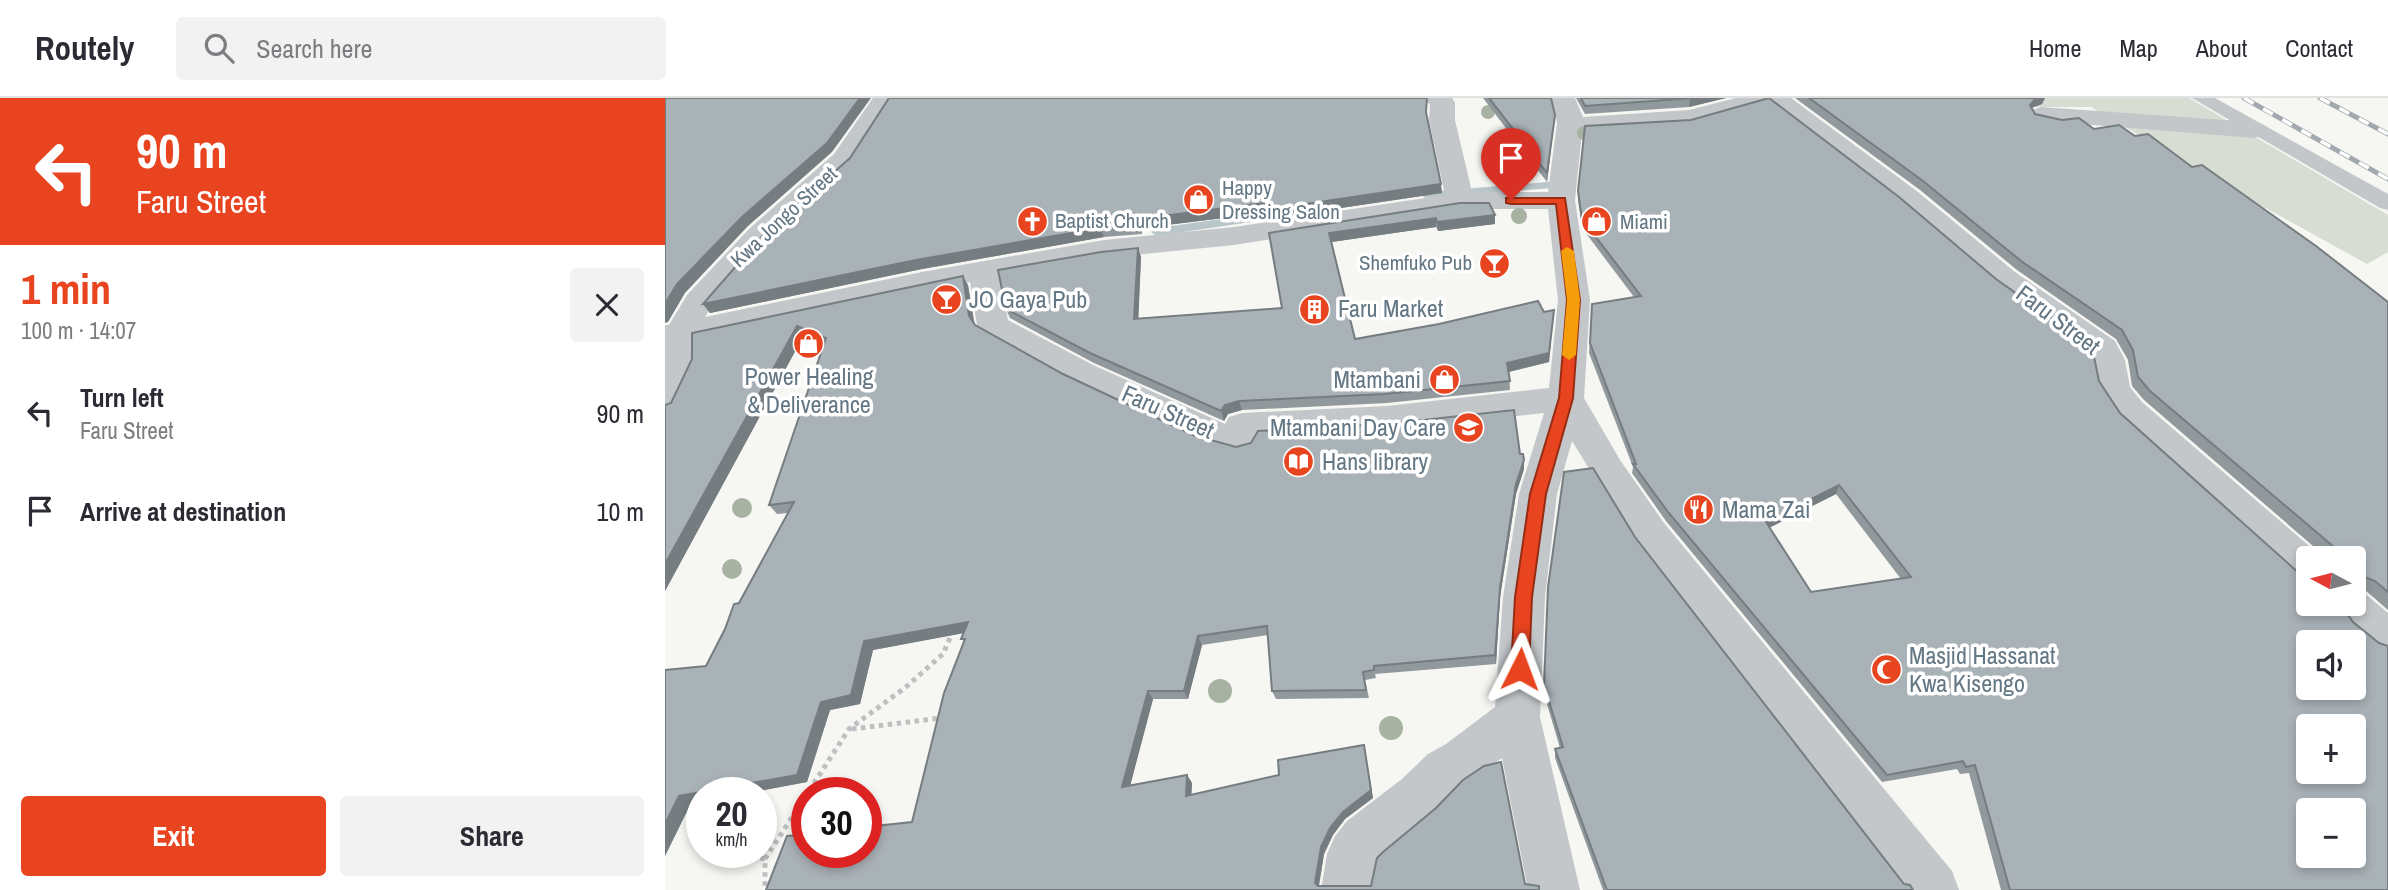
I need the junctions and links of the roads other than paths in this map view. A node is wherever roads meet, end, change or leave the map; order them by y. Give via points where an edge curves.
1 (885, 98) edge
2 (1436, 98) edge
3 (1764, 98) edge
4 (1775, 98) edge
5 (2201, 98) edge
6 (1567, 110) edge
7 (2041, 115) edge
8 (2255, 130) junction
9 (1561, 200) junction
10 (1460, 201) junction
11 (2388, 203) edge
12 (982, 270) junction
13 (672, 335) edge
14 (1566, 398) junction
15 (665, 402) edge
16 (2296, 558) edge
17 (2362, 616) edge
18 (2388, 639) edge
19 (1517, 717) junction
20 (1347, 890) edge
21 (1554, 890) edge
22 (1933, 890) edge

1 - 13 street, Kwa Jongo Street via 844,160 760,234
2 - 10 street via 1443,103 1441,120
3 - 6 street via 1690,118 1610,124
4 - 16 street, Faru Street via 1908,198 2004,279 2103,349 2113,390 2129,411
5 - 8 lane
6 - 9 street
7 - 8 street
8 - 11 lane
9 - 10 street
9 - 14 street via 1574,300
10 - 12 street via 1234,236 1104,248
12 - 13 street
12 - 14 street, Faru Street via 993,326 1081,373 1211,433 1240,441 1241,426 1448,413
13 - 15 street via 681,367
14 - 19 street via 1538,494 1524,597
14 - 22 street via 1650,534
17 - 18 street
19 - 20 street via 1444,770 1365,839 1353,854
19 - 21 street

